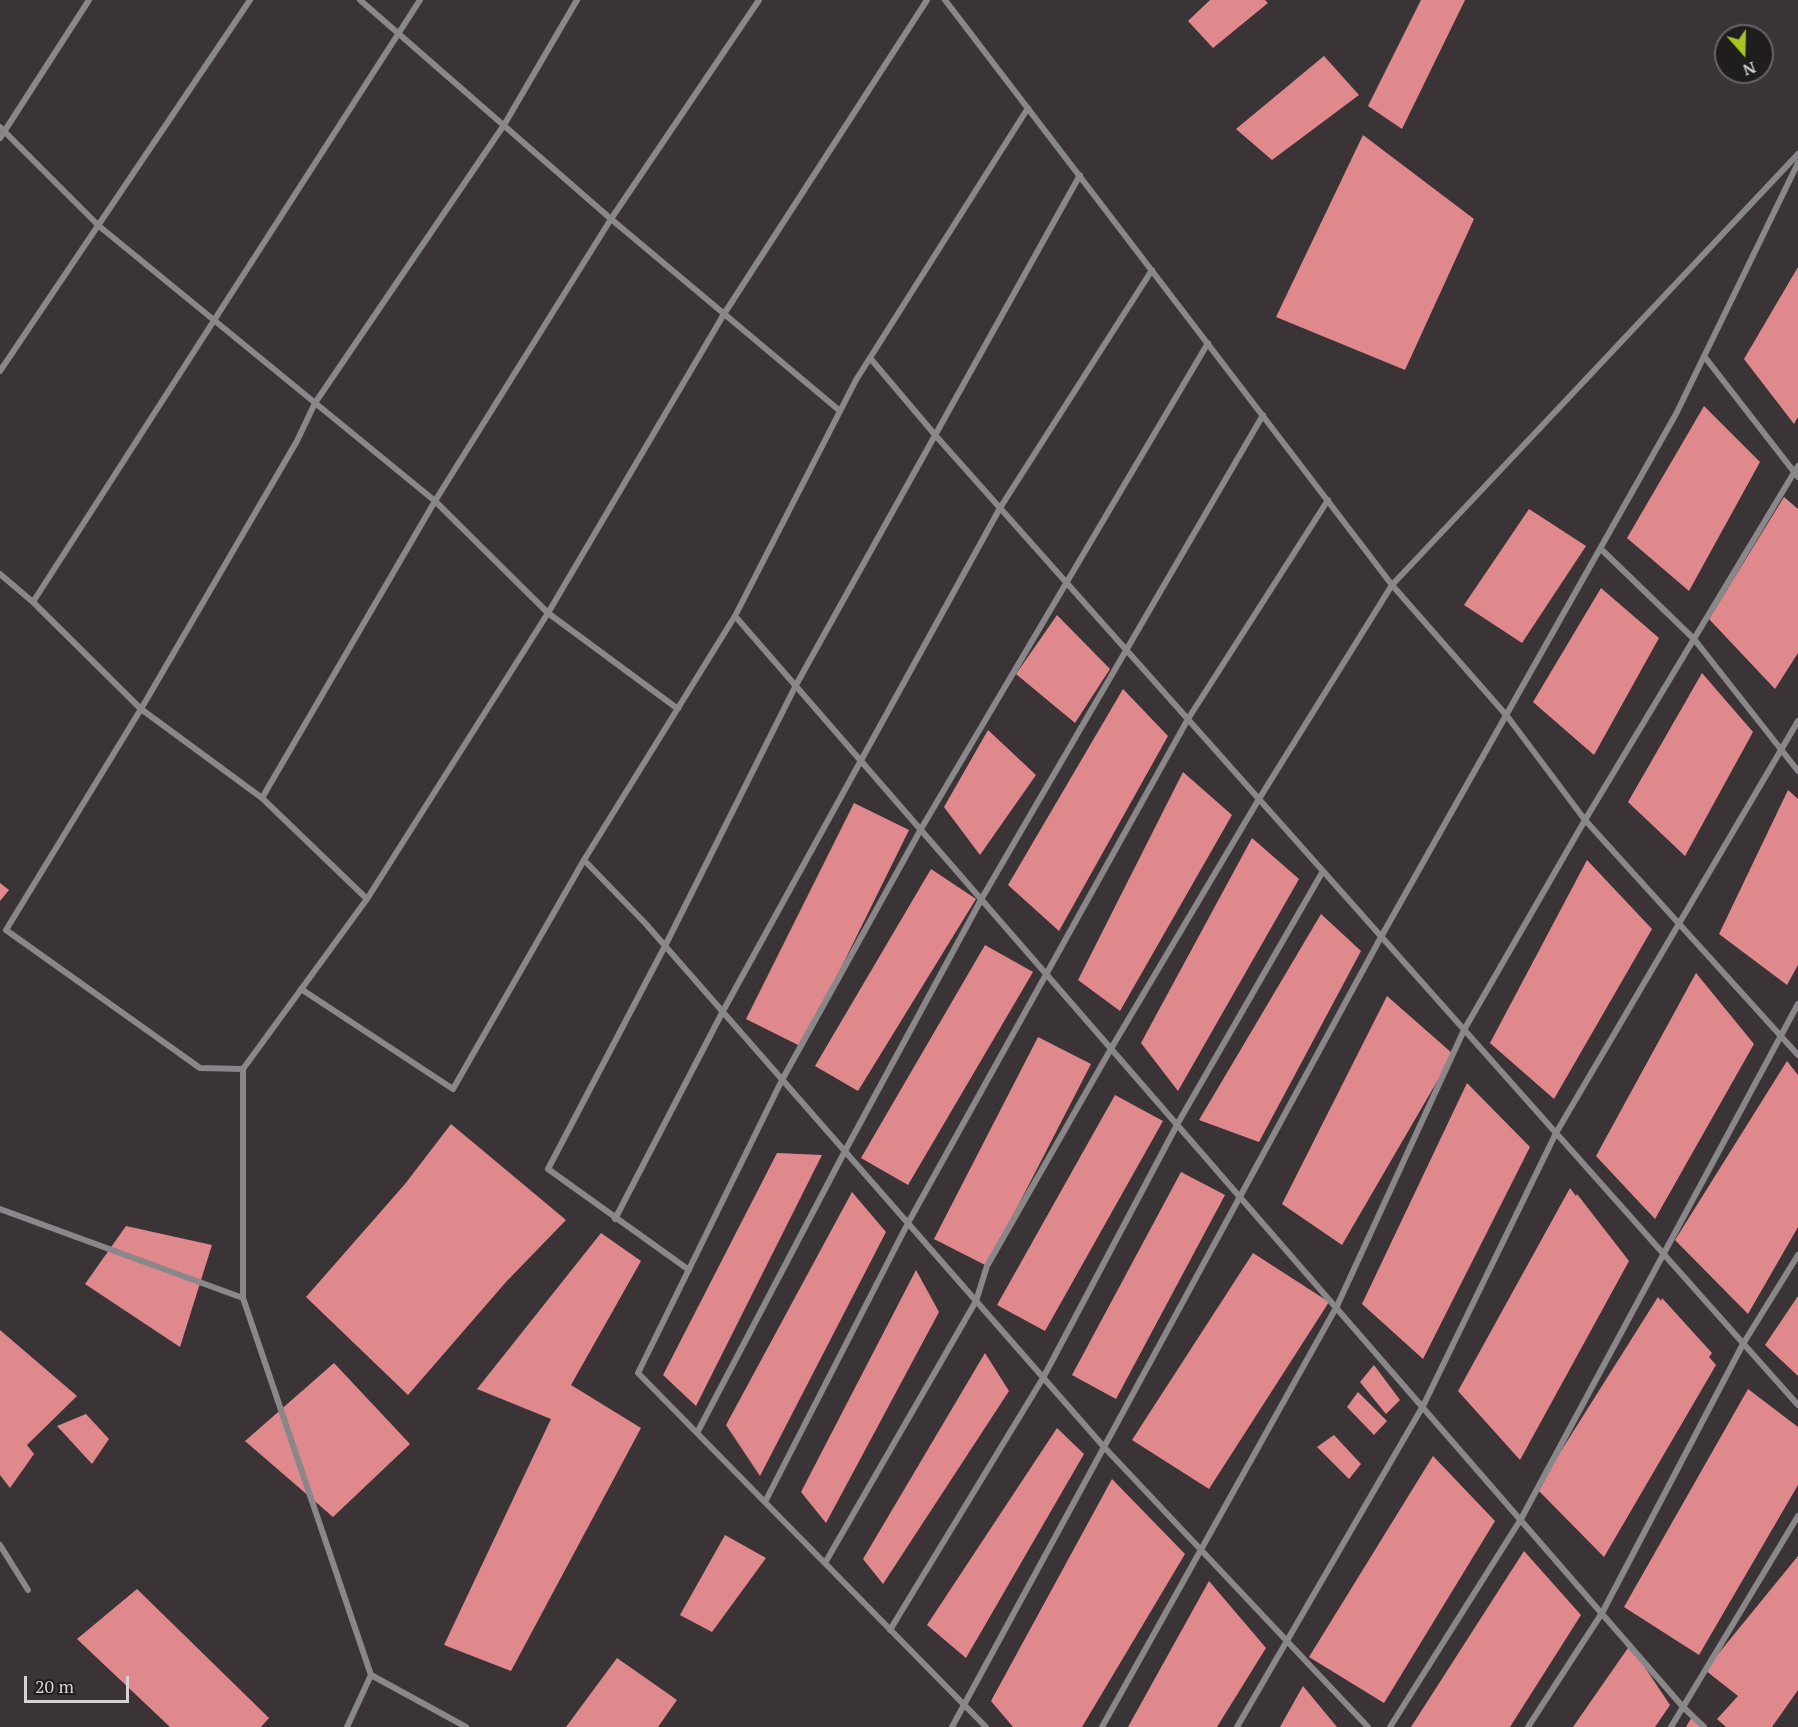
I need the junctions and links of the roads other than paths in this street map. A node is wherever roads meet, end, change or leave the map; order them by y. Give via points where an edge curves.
1 (89, 0) edge
2 (250, 0) edge
3 (360, 0) edge
4 (420, 0) edge
5 (577, 0) edge
6 (759, 0) edge
7 (927, 0) edge
8 (945, 0) edge
9 (399, 33) junction
10 (1028, 108) junction
11 (504, 125) junction
12 (3, 129) edge
13 (0, 138) edge
14 (1798, 154) edge
15 (1798, 163) edge
16 (1796, 174) edge
17 (1080, 175) junction
18 (611, 219) junction
19 (99, 226) junction
20 (1152, 270) junction
21 (724, 314) junction
22 (213, 321) junction
23 (1208, 343) junction
24 (1704, 356) junction
25 (870, 358) junction
26 (0, 371) edge
27 (315, 403) junction
28 (840, 411) junction
29 (1263, 414) junction
30 (936, 436) junction
31 (1798, 466) edge
32 (1796, 475) edge
33 (1328, 500) junction
34 (435, 501) junction
35 (1000, 508) junction
36 (1600, 549) junction
37 (0, 574) edge
38 (1067, 583) junction
39 (1392, 585) junction
40 (33, 602) junction
41 (548, 613) junction
42 (735, 616) junction
43 (1694, 639) junction
44 (1125, 649) junction
45 (796, 685) junction
46 (141, 709) junction
47 (678, 709) junction
48 (1506, 716) junction
49 (1188, 719) junction
50 (1798, 721) edge
51 (1781, 750) junction
52 (861, 760) junction
53 (1798, 771) edge
54 (262, 798) junction
55 (1259, 799) junction
56 (1585, 820) junction
57 (921, 829) junction
58 (584, 860) junction
59 (1323, 871) junction
60 (982, 898) junction
61 (367, 899) junction
62 (1679, 924) junction
63 (1381, 937) junction
64 (665, 946) junction
65 (1046, 973) junction
66 (301, 989) junction
67 (1798, 1004) edge
68 (723, 1011) junction
69 (1464, 1030) junction
70 (1779, 1035) junction
71 (1112, 1047) junction
72 (1798, 1055) edge
73 (243, 1069) junction
74 (783, 1080) junction
75 (1178, 1123) junction
76 (1556, 1133) junction
77 (845, 1151) junction
78 (1241, 1196) junction
79 (0, 1209) edge
80 (615, 1219) junction
81 (908, 1223) junction
82 (1662, 1252) junction
83 (1798, 1255) edge
84 (689, 1270) junction
85 (243, 1298) junction
86 (976, 1301) junction
87 (1337, 1306) junction
88 (1743, 1344) junction
89 (1043, 1378) junction
90 (1798, 1405) edge
91 (1423, 1406) junction
92 (697, 1433) junction
93 (1104, 1448) junction
94 (765, 1502) junction
95 (1798, 1516) edge
96 (1521, 1519) junction
97 (0, 1545) edge
98 (1200, 1549) junction
99 (825, 1563) junction
100 (28, 1590) dead end
101 (1602, 1613) junction
102 (890, 1630) junction
103 (1287, 1641) junction
104 (371, 1675) junction
105 (965, 1705) junction
106 (1683, 1707) junction
107 (347, 1727) edge
108 (466, 1727) edge
109 (952, 1727) edge
110 (986, 1727) edge
111 (1101, 1727) edge
112 (1237, 1727) edge
113 (1368, 1727) edge
114 (1390, 1727) edge
115 (1528, 1727) edge
116 (1671, 1727) edge
117 (1704, 1727) edge

1 - 12 street
2 - 19 street
3 - 9 street
4 - 9 street
5 - 11 street
6 - 18 street
7 - 21 street
8 - 10 street
9 - 11 street
9 - 22 street
10 - 17 street
10 - 25 street
11 - 18 street
11 - 27 street
12 - 13 street
12 - 19 street
14 - 39 street
15 - 16 street
16 - 24 street
17 - 20 street
17 - 30 street
18 - 21 street
18 - 34 street
19 - 22 street
19 - 26 street
20 - 23 street
20 - 35 street
21 - 28 street
21 - 41 street
22 - 27 street
22 - 40 street
23 - 29 street
23 - 38 street
24 - 32 street
24 - 36 street
25 - 28 street
25 - 30 street
27 - 34 street
27 - 46 street via 297,441
28 - 42 street
29 - 33 street
29 - 44 street
30 - 35 street
30 - 45 street
31 - 32 street
32 - 43 street
33 - 39 street
33 - 49 street
34 - 41 street
34 - 54 street
35 - 38 street
35 - 52 street
36 - 43 street
36 - 48 street
37 - 40 street
38 - 44 street
38 - 57 street
39 - 48 street
39 - 55 street
40 - 46 street
41 - 47 street
41 - 61 street
42 - 45 street
42 - 47 street
43 - 51 street
43 - 56 street
44 - 49 street
44 - 60 street
45 - 52 street
45 - 64 street
46 - 54 street
46 - 73 street via 6,930 200,1068
47 - 58 street
48 - 56 street
48 - 63 street
49 - 55 street
49 - 65 street
50 - 51 street
51 - 53 street
51 - 62 street
52 - 57 street
52 - 68 street
54 - 61 street
55 - 59 street
55 - 71 street
56 - 62 street
56 - 69 street
57 - 60 street
57 - 74 street
58 - 64 street
58 - 66 street via 453,1089
59 - 63 street
59 - 75 street
60 - 65 street
60 - 77 street
61 - 66 street
62 - 70 street
62 - 76 street
63 - 69 street
63 - 78 street
64 - 68 street
64 - 80 street via 548,1169
65 - 71 street
65 - 81 street
66 - 73 street
67 - 70 street
68 - 74 street
68 - 80 street
69 - 76 street
69 - 87 street
70 - 72 street
70 - 82 street
71 - 75 street
71 - 86 street via 987,1266
73 - 85 street
74 - 77 street
74 - 84 street
75 - 78 street
75 - 89 street
76 - 82 street
76 - 91 street
77 - 81 street
77 - 92 street
78 - 87 street
78 - 93 street
79 - 85 street
80 - 84 street
81 - 86 street
81 - 94 street
82 - 88 street
82 - 96 street
83 - 88 street
84 - 92 street via 638,1373
85 - 104 street
86 - 89 street
86 - 99 street
87 - 91 street
87 - 98 street
88 - 90 street
88 - 101 street
89 - 93 street
89 - 102 street
91 - 96 street
91 - 103 street
92 - 94 street
93 - 98 street
93 - 105 street
94 - 99 street
95 - 106 street
96 - 101 street
96 - 114 street
97 - 100 street
98 - 103 street
98 - 111 street
99 - 102 street
101 - 106 street
101 - 115 street
102 - 105 street
103 - 112 street
103 - 113 street
104 - 107 street
104 - 108 street
105 - 109 street
105 - 110 street
106 - 116 street
106 - 117 street

